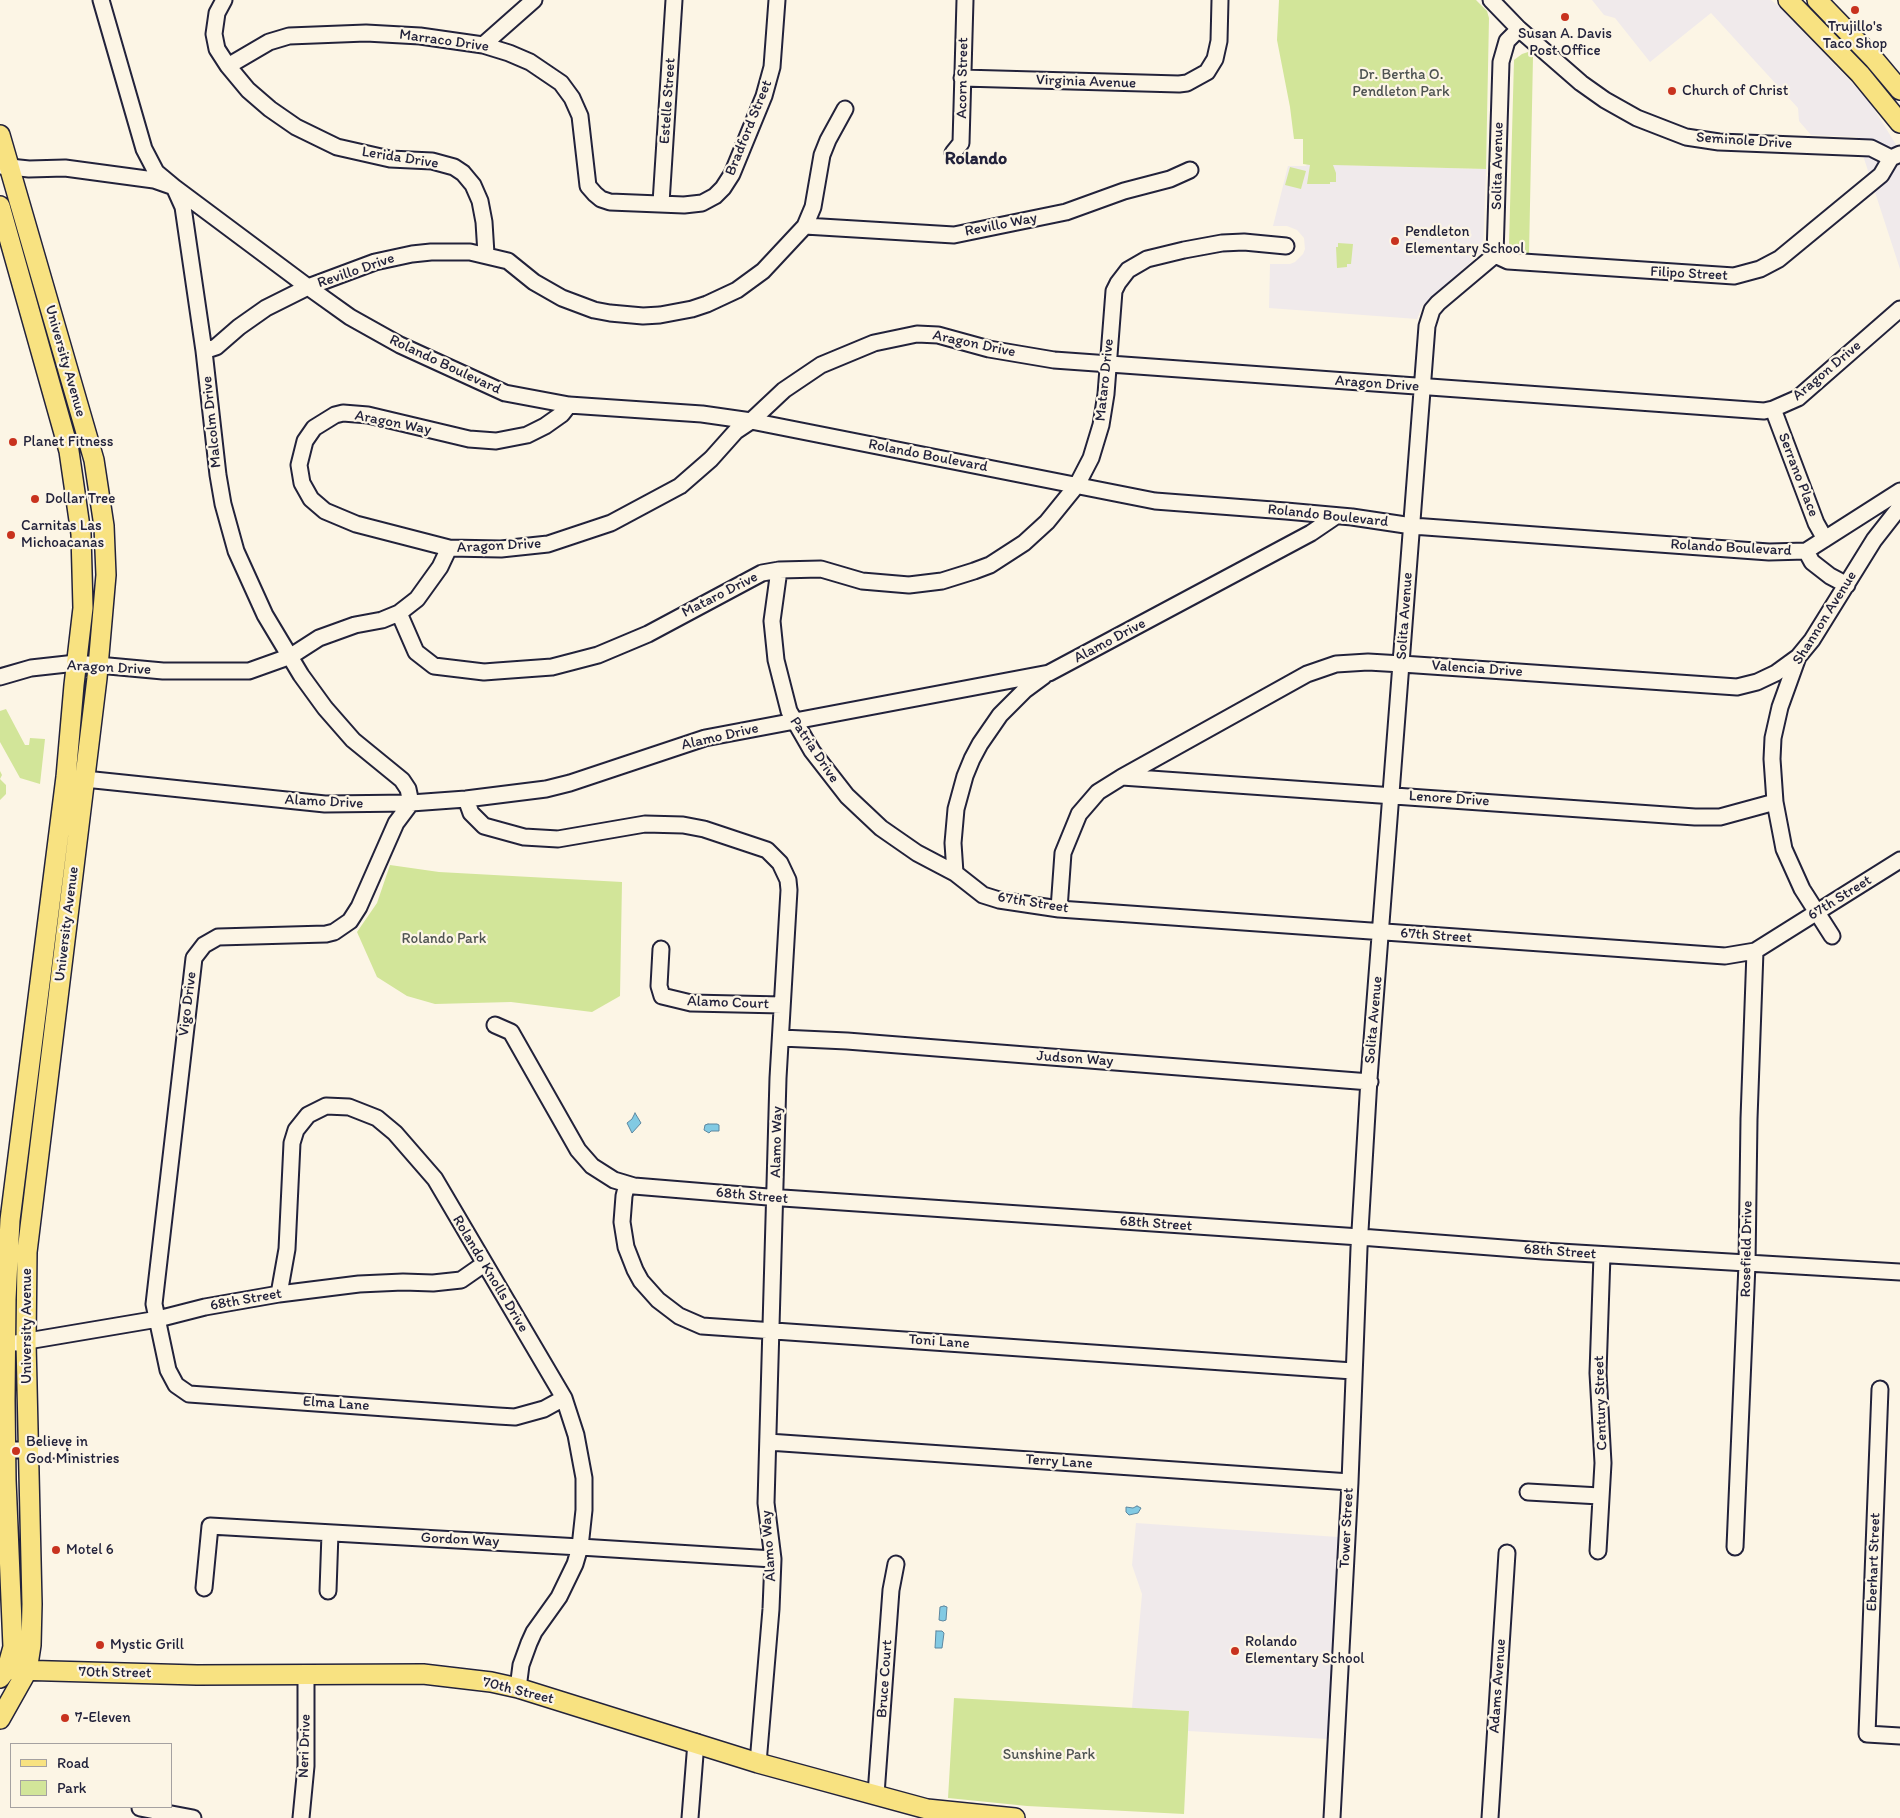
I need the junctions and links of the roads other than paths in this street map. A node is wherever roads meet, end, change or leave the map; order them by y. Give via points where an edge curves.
1 (101, 0) edge
2 (224, 0) edge
3 (534, 0) edge
4 (674, 0) edge
5 (777, 0) edge
6 (965, 0) edge
7 (1220, 0) edge
8 (1491, 0) edge
9 (1788, 0) edge
10 (1817, 0) edge
11 (1518, 29) junction
12 (483, 45) junction
13 (228, 66) junction
14 (962, 78) junction
15 (1900, 90) edge
16 (844, 109) dead end
17 (1900, 123) edge
18 (0, 135) edge
19 (953, 153) dead end
20 (1895, 156) edge
21 (5, 167) edge
22 (1190, 170) dead end
23 (174, 187) junction
24 (661, 203) junction
25 (0, 206) edge
26 (806, 226) junction
27 (1286, 246) dead end
28 (486, 254) junction
29 (1495, 255) junction
30 (308, 287) junction
31 (1900, 309) edge
32 (204, 351) junction
33 (1108, 363) junction
34 (1422, 387) junction
35 (569, 404) junction
36 (1773, 410) junction
37 (751, 421) junction
38 (1077, 485) junction
39 (1900, 490) edge
40 (1900, 507) edge
41 (1336, 516) junction
42 (1412, 526) junction
43 (1825, 539) junction
44 (449, 548) junction
45 (1806, 551) junction
46 (779, 570) junction
47 (1847, 586) junction
48 (398, 613) junction
49 (291, 656) junction
50 (1798, 657) junction
51 (76, 663) junction
52 (1402, 664) junction
53 (98, 665) junction
54 (1049, 674) junction
55 (0, 677) edge
56 (794, 720) junction
57 (1122, 776) junction
58 (75, 778) junction
59 (1392, 795) junction
60 (466, 799) junction
61 (1775, 802) junction
62 (411, 803) junction
63 (1900, 860) edge
64 (954, 873) junction
65 (1059, 909) junction
66 (1817, 912) junction
67 (1382, 932) junction
68 (1832, 936) dead end
69 (661, 949) dead end
70 (1755, 950) junction
71 (782, 1005) junction
72 (495, 1025) dead end
73 (33, 1028) junction
74 (54, 1031) junction
75 (781, 1038) junction
76 (1370, 1082) junction
77 (627, 1184) junction
78 (775, 1198) junction
79 (1360, 1237) junction
80 (1602, 1254) junction
81 (484, 1264) junction
82 (1747, 1264) junction
83 (1900, 1272) edge
84 (279, 1294) junction
85 (158, 1319) junction
86 (771, 1330) junction
87 (26, 1342) junction
88 (6, 1345) junction
89 (1353, 1371) junction
90 (1880, 1390) dead end
91 (564, 1398) junction
92 (768, 1442) junction
93 (3, 1450) edge
94 (28, 1450) junction
95 (58, 1450) dead end
96 (1350, 1482) junction
97 (1528, 1492) dead end
98 (1600, 1496) junction
99 (330, 1533) junction
100 (580, 1546) junction
101 (1735, 1546) dead end
102 (1598, 1552) dead end
103 (1507, 1553) dead end
104 (773, 1559) junction
105 (896, 1564) dead end
106 (204, 1588) dead end
107 (328, 1591) dead end
108 (2, 1671) edge
109 (27, 1671) junction
110 (306, 1675) junction
111 (518, 1688) junction
112 (0, 1719) edge
113 (1900, 1736) edge
114 (696, 1742) junction
115 (758, 1762) junction
116 (876, 1794) junction
117 (140, 1808) dead end
118 (193, 1818) edge
119 (300, 1818) edge
120 (690, 1818) edge
121 (1015, 1818) edge
122 (1332, 1818) edge
123 (1490, 1818) edge

1 - 23 street, Malcolm Drive via 144,149 156,172
2 - 13 street, Lerida Drive via 217,13 214,34 216,50
3 - 12 street
4 - 24 street, Estelle Street
5 - 24 street, Bradford Street via 772,67 732,174 715,196 702,202 684,205
6 - 14 street, Acorn Street
7 - 14 street, Virginia Avenue via 1215,59 1207,72 1194,80 1179,84
8 - 11 street, Seminole Drive
9 - 17 main road via 1860,74
10 - 15 main road
11 - 20 street, Seminole Drive via 1605,100 1633,116 1686,137 1720,142 1871,148
11 - 29 street, Solita Avenue via 1508,41 1500,62
12 - 13 street, Marraco Drive via 420,36 366,33 289,36 269,42
12 - 24 street, Marraco Drive via 530,62 561,83 580,116 588,186 595,194 610,202
13 - 28 street, Lerida Drive via 270,109 296,127 337,146 390,159 432,161 463,173 474,185 480,201
14 - 19 street, Acorn Street via 961,143
16 - 26 street, Revillo Drive via 822,155
18 - 21 main road, University Avenue
20 - 29 street, Filipo Street via 1881,175 1779,259 1760,269 1734,276 1508,261
21 - 23 street, Rolando Boulevard via 64,168 154,180
21 - 53 main road, University Avenue via 94,460 100,492 106,575
22 - 26 street, Revillo Way via 1066,212 954,235
23 - 30 street, Rolando Boulevard
23 - 32 street, Malcolm Drive via 183,207
25 - 51 main road, University Avenue via 69,451 81,534 83,608
26 - 28 street, Revillo Drive via 775,260 737,290 700,306 660,315 610,313 578,305 548,291 508,261
27 - 33 street, Mataro Drive via 1222,243 1147,259 1134,266 1122,276 1114,291
28 - 30 street, Revillo Drive via 451,251 393,257
29 - 34 street, Solita Avenue via 1432,310
30 - 32 street, Revillo Drive via 266,308 216,348
30 - 35 street, Rolando Boulevard via 350,317 400,345 505,393
31 - 36 street, Aragon Drive via 1798,398
32 - 49 street, Malcolm Drive via 218,475 236,551 264,615
33 - 34 street, Aragon Drive
33 - 37 street, Aragon Drive via 1054,360 990,349 938,335 917,334 874,343 821,365 784,390
33 - 38 street, Mataro Drive via 1101,425
34 - 36 street, Aragon Drive
34 - 42 street, Solita Avenue
35 - 37 street, Rolando Boulevard
35 - 44 street, Aragon Way via 562,414 545,426 526,435 496,441 469,439 368,415 344,413 328,418 309,434 300,457 300,475 306,492 317,506 356,524
36 - 43 street, Serrano Place
37 - 38 street, Rolando Boulevard
37 - 44 street, Aragon Drive via 736,431 680,486 611,522 548,544 501,549
38 - 41 street, Rolando Boulevard via 1155,501
38 - 46 street, Mataro Drive via 1047,522 1024,543 990,565 958,577 925,584 894,585 862,581 821,570
39 - 43 street, Rolando Boulevard
40 - 47 street, Shannon Avenue via 1874,540
41 - 42 street, Rolando Boulevard
41 - 54 street, Alamo Drive via 1311,533
42 - 45 street, Rolando Boulevard via 1769,552
42 - 52 street, Solita Avenue
43 - 45 street, Rolando Boulevard
44 - 48 street, Aragon Drive via 417,599
45 - 47 street via 1812,562
46 - 48 street, Mataro Drive via 762,573 648,634 598,655 552,667 484,672 434,666 416,652
46 - 56 street, Patria Drive via 773,613 774,642 779,677
47 - 50 street, Shannon Avenue
48 - 49 street, Aragon Drive via 319,638
49 - 53 street, Aragon Drive via 249,671
49 - 62 street, Malcolm Drive via 335,721 402,780
50 - 52 street, Valencia Drive via 1776,673 1737,687
50 - 61 street, Shannon Avenue via 1773,738
51 - 53 street, Aragon Drive
51 - 55 street, Aragon Drive via 31,668
51 - 58 main road, University Avenue
52 - 57 street, Valencia Drive via 1336,664 1307,674
52 - 59 street, Solita Avenue
53 - 58 main road, University Avenue
54 - 56 street, Alamo Drive
54 - 64 street via 1025,690 1000,715 972,760 956,809
56 - 60 street, Alamo Drive via 705,738 546,789
56 - 64 street, Patria Drive via 824,768 865,814 916,853
57 - 59 street, Lenore Drive
57 - 65 street, Valencia Drive via 1098,792 1079,814 1063,853
58 - 62 street, Alamo Drive via 325,804
58 - 73 main road, University Avenue
58 - 74 main road, University Avenue
59 - 61 street, Lenore Drive via 1695,817 1720,817
59 - 67 street, Solita Avenue
60 - 62 street, Alamo Drive
60 - 71 street, Alamo Way via 471,813 484,826 524,837 558,839 645,824 683,825 767,850 780,863 790,890
61 - 66 street, Shannon Avenue via 1780,834 1790,864
62 - 85 street, Vigo Drive via 396,823 350,921 326,934 218,937 204,945 194,958 154,1304
63 - 66 street, 67th Street
64 - 65 street, 67th Street via 983,895
65 - 67 street, 67th Street
66 - 68 street, Shannon Avenue
66 - 70 street, 67th Street
67 - 70 street, 67th Street via 1725,956
67 - 76 street, Solita Avenue
69 - 71 street, Alamo Court via 659,986 662,996 691,1003
70 - 82 street, Rosefield Drive via 1748,1119
71 - 75 street, Alamo Way
72 - 77 street, 68th Street via 511,1032 578,1150 592,1166
73 - 74 main road
73 - 88 main road, University Avenue via 10,1220
74 - 87 main road, University Avenue via 27,1252
75 - 76 street, Judson Way
75 - 78 street, Alamo Way
76 - 79 street, Solita Avenue
77 - 78 street, 68th Street
77 - 86 street, Toni Lane via 622,1222 626,1247 638,1275 658,1300 679,1316 702,1326
78 - 79 street, 68th Street
78 - 86 street, Alamo Way
79 - 80 street, 68th Street
79 - 89 street, Tower Street
80 - 82 street, 68th Street
80 - 98 street, Century Street via 1598,1373 1603,1463
81 - 84 street, 68th Street via 461,1280 359,1284
81 - 84 street, Rolando Knolls Drive via 435,1179 395,1132 359,1110 326,1106 308,1115 294,1136 287,1249
81 - 91 street, Rolando Knolls Drive
82 - 83 street, 68th Street
82 - 101 street, Rosefield Drive
84 - 85 street, 68th Street
85 - 87 street, 68th Street
85 - 91 street, Elma Lane via 170,1376 189,1394 516,1417 544,1409
86 - 89 street, Toni Lane
86 - 92 street, Alamo Way
87 - 88 street, 68th Street
87 - 94 main road, University Avenue
88 - 93 main road, University Avenue
89 - 96 street, Tower Street
90 - 113 street, Eberhart Street via 1867,1734
91 - 100 street, Rolando Knolls Drive via 576,1435 584,1478
92 - 96 street, Terry Lane
92 - 104 street, Alamo Way via 766,1503
93 - 94 street
93 - 108 main road, University Avenue via 13,1646
94 - 95 street
94 - 109 main road, University Avenue via 32,1604
96 - 122 street, Tower Street
97 - 98 street
98 - 102 street, Century Street
99 - 100 street, Gordon Way
99 - 106 street, Gordon Way via 210,1526
99 - 107 street
100 - 104 street, Gordon Way
100 - 111 street, Rolando Knolls Drive via 559,1597 529,1643 521,1665
103 - 123 street, Adams Avenue
104 - 115 street, Alamo Way
105 - 116 street, Bruce Court via 891,1590
108 - 109 main road, 70th Street
109 - 110 main road, 70th Street
109 - 112 main road, University Avenue
110 - 111 main road, 70th Street via 423,1674
110 - 119 street, Neri Drive via 306,1766
111 - 114 main road, 70th Street
114 - 115 main road, 70th Street
114 - 120 street
115 - 116 main road, 70th Street
116 - 121 main road, 70th Street via 927,1809
117 - 118 street

